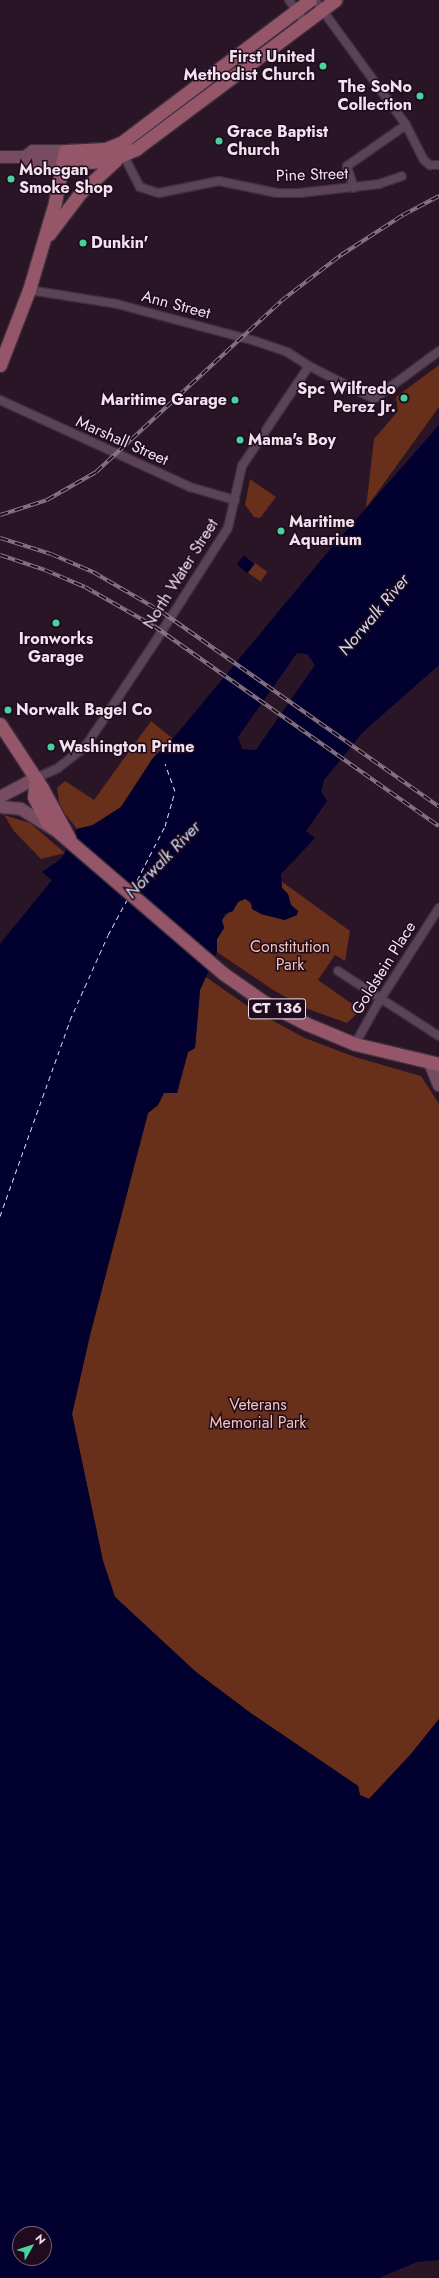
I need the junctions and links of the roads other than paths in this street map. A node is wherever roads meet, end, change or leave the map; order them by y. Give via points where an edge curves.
1 (310, 0) edge
2 (335, 0) edge
3 (292, 5) edge
4 (318, 5) edge
5 (305, 22) junction
6 (406, 125) junction
7 (0, 157) edge
8 (64, 157) junction
9 (122, 157) junction
10 (439, 166) edge
11 (402, 176) dead end
12 (354, 188) junction
13 (42, 244) junction
14 (29, 290) junction
15 (439, 351) edge
16 (0, 366) edge
17 (309, 366) junction
18 (0, 400) edge
19 (235, 500) junction
20 (0, 724) edge
21 (36, 778) junction
22 (0, 797) edge
23 (0, 807) edge
24 (57, 832) junction
25 (70, 841) junction
26 (439, 908) edge
27 (338, 971) dead end
28 (381, 998) junction
29 (439, 1036) edge
30 (355, 1044) junction
31 (434, 1064) edge
32 (439, 1084) edge

1 - 3 main road
2 - 4 main road
3 - 5 street
3 - 8 main road via 121,143 105,149
4 - 5 main road
4 - 6 street
5 - 9 main road
6 - 10 street via 424,160 430,165
6 - 12 street via 347,166
7 - 8 main road via 25,157 33,151
8 - 9 main road via 91,164
8 - 13 main road
9 - 12 street, Pine Street via 140,187 159,193 219,181 278,193
9 - 13 main road via 81,192
11 - 12 street, Pine Street via 379,184
13 - 14 main road
14 - 16 main road
14 - 17 street, Ann Street via 117,304 255,341 288,352
15 - 17 street via 374,399
17 - 19 street, North Water Street via 242,466
18 - 19 street, Marshall Street via 190,487
19 - 21 street, North Water Street via 228,528 85,747 58,768
20 - 21 main road
21 - 22 main road
21 - 24 main road via 33,792 36,803 47,822
21 - 25 main road, CT 136
23 - 24 main road, CT 136 via 21,809
24 - 25 main road, CT 136
25 - 30 main road, CT 136 via 224,974 264,1002
26 - 28 street, Goldstein Place
27 - 28 street
28 - 29 street
28 - 30 street, Goldstein Place
30 - 31 main road, CT 136
31 - 32 main road

